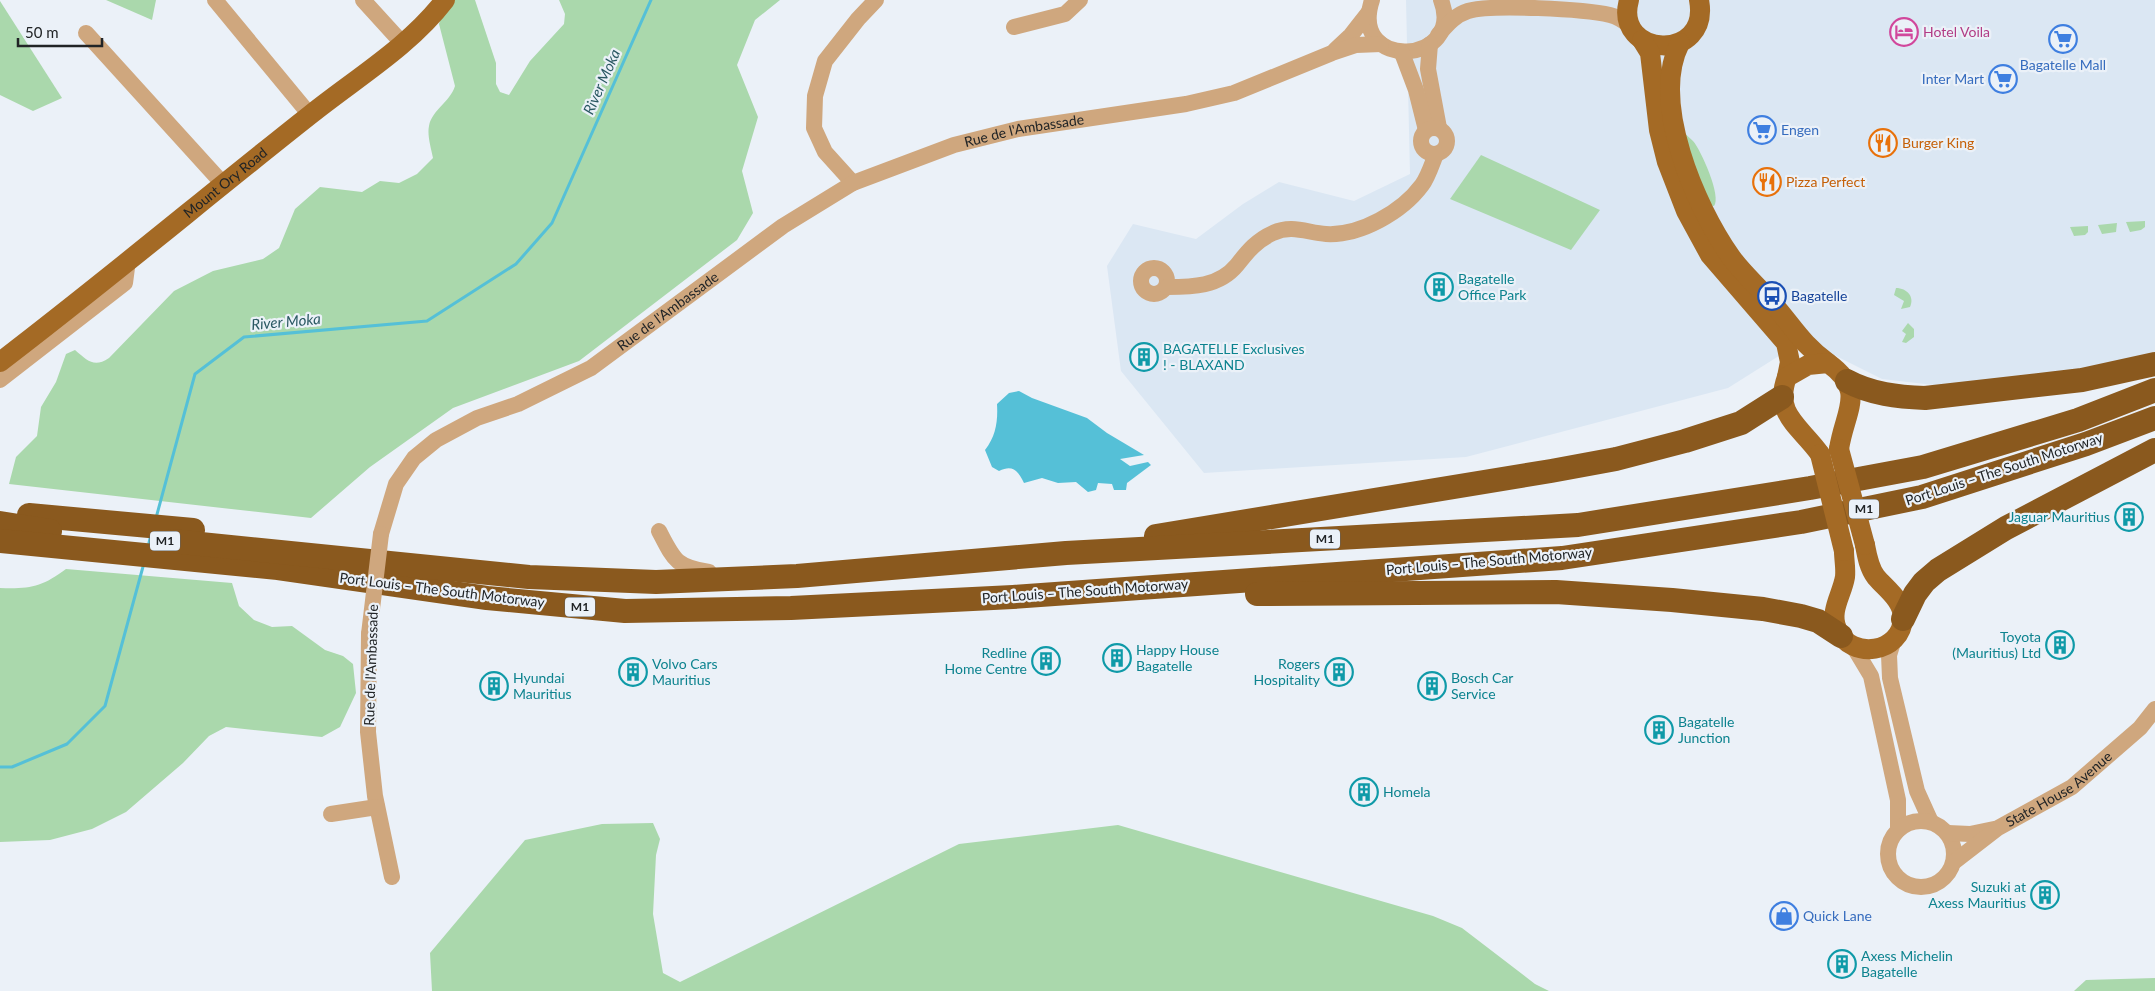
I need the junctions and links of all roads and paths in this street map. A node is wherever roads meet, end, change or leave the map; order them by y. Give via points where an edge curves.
1 (215, 0) edge
2 (363, 0) edge
3 (445, 0) edge
4 (876, 0) edge
5 (1080, 0) edge
6 (1440, 0) edge
7 (1629, 0) edge
8 (1699, 0) edge
9 (1370, 6) edge
10 (1014, 28) dead end
11 (86, 33) dead end
12 (1636, 33) junction
13 (1434, 40) junction
14 (1680, 43) junction
15 (403, 44) junction
16 (1381, 44) junction
17 (1332, 53) junction
18 (1402, 53) junction
19 (310, 115) junction
20 (1432, 129) junction
21 (853, 183) junction
22 (224, 185) junction
23 (128, 260) junction
24 (1167, 287) dead end
25 (0, 362) edge
26 (1828, 363) junction
27 (2155, 364) edge
28 (0, 380) edge
29 (1848, 381) junction
30 (1784, 387) junction
31 (2155, 390) edge
32 (2155, 418) edge
33 (2155, 450) edge
34 (0, 511) edge
35 (0, 523) edge
36 (659, 531) dead end
37 (46, 537) junction
38 (0, 541) edge
39 (0, 550) edge
40 (1066, 553) junction
41 (281, 560) junction
42 (797, 576) junction
43 (1014, 597) junction
44 (1898, 629) junction
45 (1847, 641) junction
46 (2155, 708) edge
47 (377, 807) junction
48 (331, 814) dead end
49 (1931, 822) junction
50 (1998, 828) junction
51 (1898, 830) junction
52 (1948, 833) junction
53 (1954, 862) junction
54 (392, 877) dead end

1 - 19 street
2 - 15 street
3 - 15 main road, Mount Ory Road
4 - 21 street via 825,61 815,96 814,128 825,152
5 - 10 street via 1065,14
6 - 13 street via 1443,23
7 - 12 main road via 1627,16
8 - 14 main road via 1699,20 1689,37
9 - 16 street via 1369,24
9 - 17 street via 1351,35
11 - 22 street
12 - 13 street via 1610,15 1558,10 1481,9 1454,18
12 - 14 main road via 1660,46
12 - 30 main road via 1650,53 1659,130 1674,184 1710,255 1786,343 1790,362
13 - 18 street via 1420,51
13 - 20 street via 1428,69
14 - 26 main road via 1670,71 1670,97 1684,162 1699,199 1731,257 1797,336
15 - 19 main road, Mount Ory Road
16 - 17 street, Rue de l'Ambassade via 1356,45
16 - 18 street
17 - 21 street, Rue de l'Ambassade via 1234,93 1186,104 1018,130 954,145
18 - 20 street
19 - 22 main road, Mount Ory Road
20 - 24 street via 1445,134 1444,150 1436,154 1423,184 1405,204 1384,219 1326,234 1296,228 1275,232 1247,250 1235,267 1218,280 1194,287
21 - 47 street, Rue de l'Ambassade, bridge via 782,226 591,368 518,404 477,418 436,440 414,458 396,484 381,534 370,634 368,732
22 - 23 main road, Mount Ory Road
23 - 25 main road, Mount Ory Road
23 - 28 street via 125,283
26 - 29 main road
26 - 30 main road via 1808,365
27 - 29 highway via 2082,380 1925,398 1863,389
29 - 44 main road, bridge via 1850,402 1839,449 1867,560 1875,576 1898,602
30 - 40 highway via 1741,423 1616,458
30 - 45 main road, bridge via 1786,413 1820,454 1844,551 1845,575 1834,611 1837,629
31 - 40 highway, Port Louis – The South Motorway / M1 via 2078,420 1923,466 1810,488 1578,525
32 - 43 highway, Port Louis – The South Motorway / M1 via 1922,497 1801,522 1562,558
33 - 44 highway via 2006,528 1938,570 1915,594
34 - 37 highway
35 - 37 highway, Port Louis – The South Motorway / M1
36 - 42 street via 672,556 688,569
37 - 38 highway, Port Louis – The South Motorway / M1
37 - 39 highway
37 - 41 highway, Port Louis – The South Motorway / M1
37 - 41 highway
40 - 42 highway, Port Louis – The South Motorway / M1
41 - 42 highway, Port Louis – The South Motorway / M1 via 656,582
41 - 43 highway, Port Louis – The South Motorway / M1 via 487,598 625,611 791,608
43 - 45 highway via 1556,592 1763,609 1818,621
44 - 45 main road via 1879,648 1870,650
44 - 49 street via 1889,655 1890,678 1917,791
45 - 51 street via 1871,676 1898,800
46 - 50 street, State House Avenue via 2140,728 2072,788
47 - 48 street
47 - 54 street, Rue de l'Ambassade
49 - 51 street via 1913,822
49 - 52 street
50 - 52 street via 1970,834
50 - 53 street, State House Avenue
51 - 53 street via 1890,841 1888,861 1898,878 1910,886 1929,887 1944,878
52 - 53 street via 1953,843

